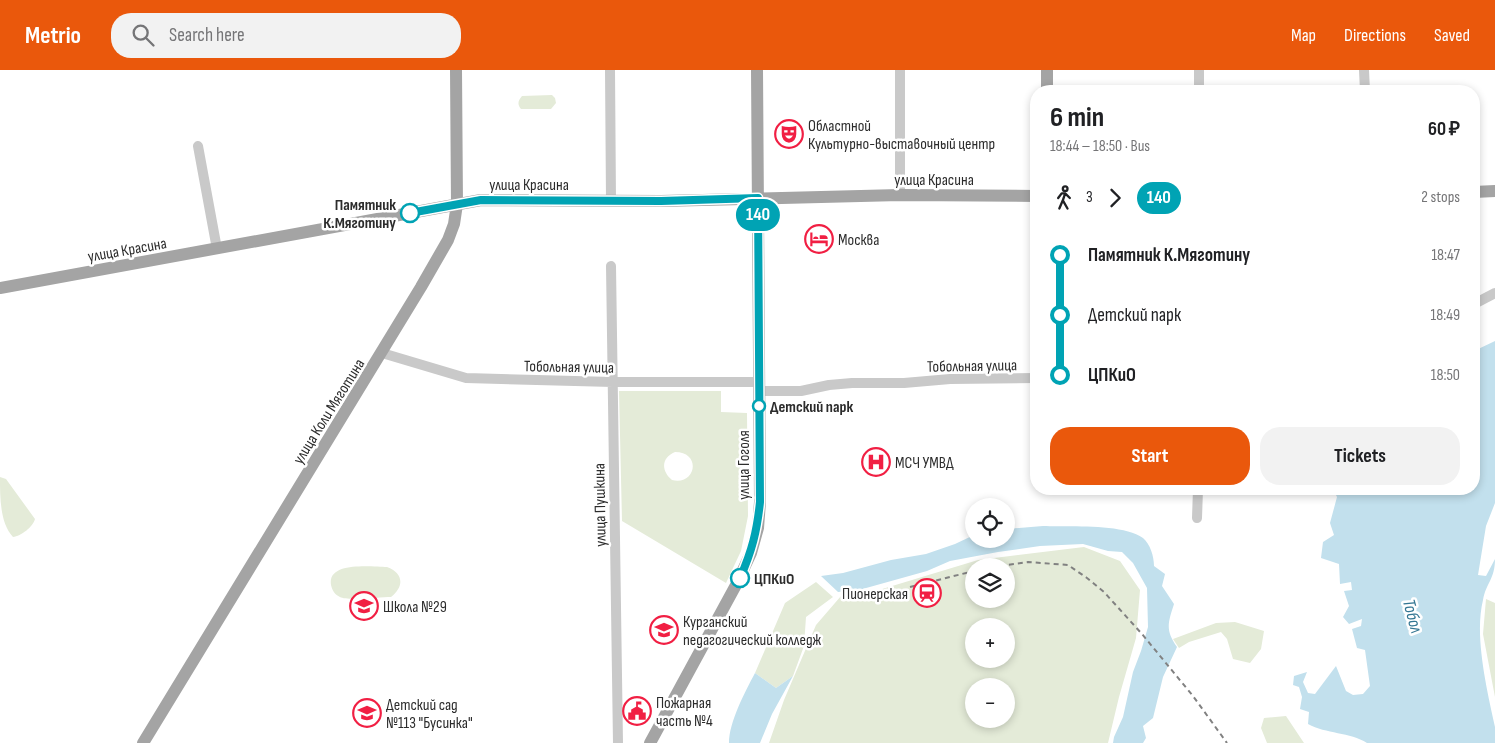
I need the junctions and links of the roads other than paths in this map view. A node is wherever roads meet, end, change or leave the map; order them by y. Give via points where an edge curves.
1 (456, 70) edge
2 (610, 70) edge
3 (757, 70) edge
4 (900, 70) edge
5 (1047, 70) edge
6 (1199, 70) edge
7 (1364, 70) edge
8 (1047, 85) edge
9 (1198, 85) edge
10 (1365, 85) edge
11 (198, 146) dead end
12 (1480, 192) edge
13 (1495, 192) edge
14 (900, 195) junction
15 (1030, 196) edge
16 (758, 198) junction
17 (611, 201) junction
18 (457, 204) junction
19 (217, 249) junction
20 (611, 266) dead end
21 (0, 288) edge
22 (1495, 293) edge
23 (1480, 301) edge
24 (382, 353) junction
25 (1030, 378) edge
26 (613, 382) junction
27 (759, 386) junction
28 (1198, 495) edge
29 (1197, 518) dead end
30 (143, 743) edge
31 (618, 743) edge
32 (650, 743) edge

1 - 18 main road, улица Коли Мяготина
2 - 17 street
3 - 16 main road, улица Гоголя
4 - 14 street
5 - 8 main road
6 - 9 street
7 - 10 street
11 - 19 street
12 - 13 main road
14 - 15 main road, улица Красина
14 - 16 main road, улица Красина
16 - 17 main road, улица Красина
16 - 27 main road, улица Гоголя
17 - 18 main road, улица Красина via 481,200
18 - 19 main road, улица Красина
18 - 24 main road, улица Коли Мяготина via 448,240
19 - 21 main road, улица Красина
20 - 26 street, улица Пушкина
22 - 23 street
24 - 26 street, Тобольная улица via 466,378
24 - 30 main road, улица Коли Мяготина
25 - 27 street, Тобольная улица via 852,383 800,391
26 - 27 street, Тобольная улица
26 - 31 street, улица Пушкина
27 - 32 main road, улица Гоголя via 760,502 758,528 751,553
28 - 29 street

